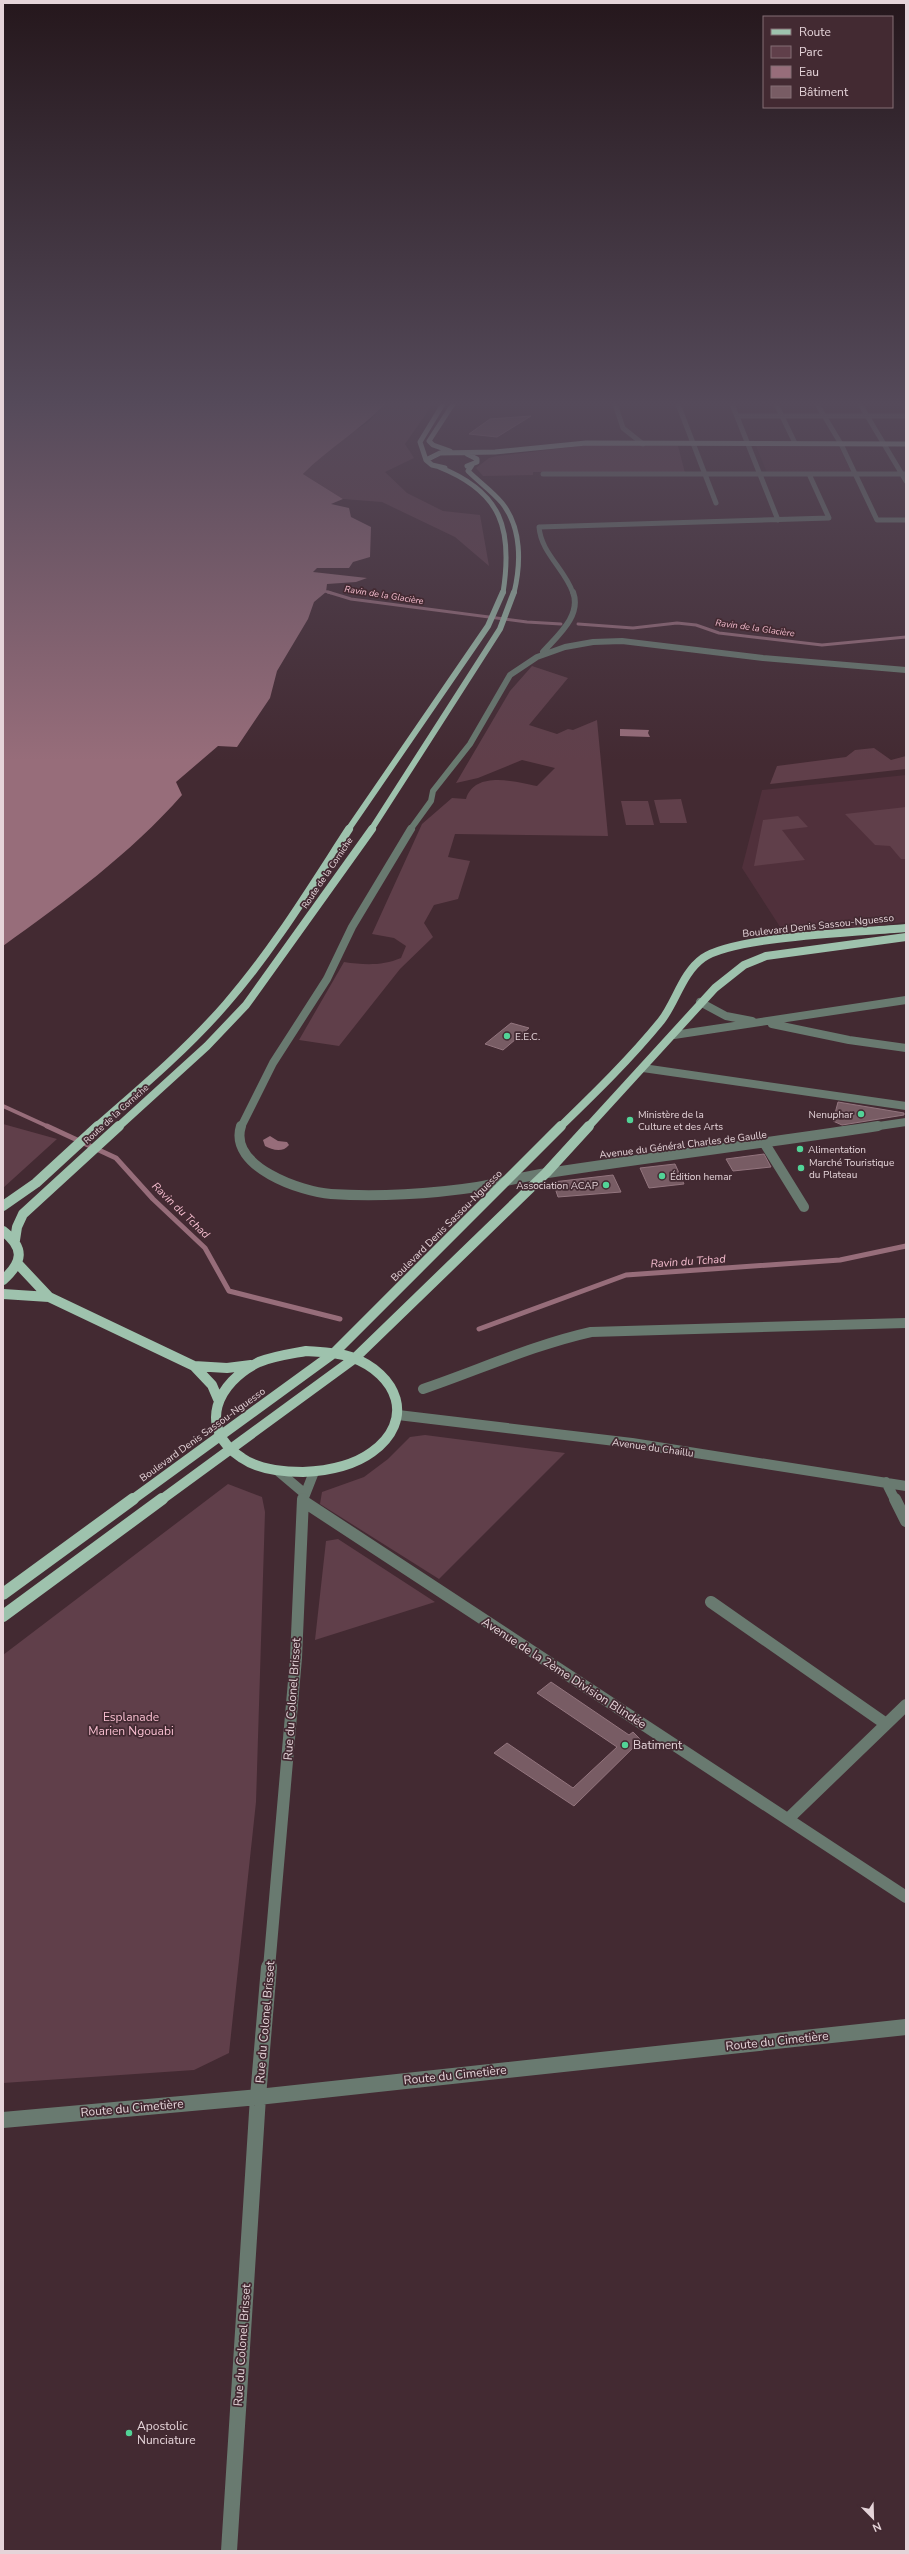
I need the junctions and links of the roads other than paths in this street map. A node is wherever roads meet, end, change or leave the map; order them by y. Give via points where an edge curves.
1 (502, 523) edge
2 (512, 523) edge
3 (669, 523) edge
4 (541, 654) junction
5 (906, 670) edge
6 (906, 928) edge
7 (906, 937) edge
8 (906, 1000) edge
9 (700, 1002) junction
10 (765, 1023) junction
11 (674, 1035) junction
12 (906, 1048) edge
13 (643, 1068) junction
14 (906, 1106) edge
15 (906, 1122) edge
16 (765, 1144) junction
17 (546, 1173) junction
18 (510, 1179) junction
19 (3, 1206) edge
20 (804, 1207) dead end
21 (3, 1231) edge
22 (15, 1240) junction
23 (18, 1264) junction
24 (3, 1280) edge
25 (3, 1294) edge
26 (49, 1297) junction
27 (906, 1323) edge
28 (334, 1353) junction
29 (356, 1358) junction
30 (253, 1365) junction
31 (194, 1366) junction
32 (423, 1389) dead end
33 (218, 1399) junction
34 (398, 1415) junction
35 (220, 1436) junction
36 (232, 1450) junction
37 (278, 1471) junction
38 (314, 1472) junction
39 (886, 1482) junction
40 (906, 1486) edge
41 (303, 1497) junction
42 (906, 1521) edge
43 (3, 1594) edge
44 (711, 1602) dead end
45 (3, 1616) edge
46 (906, 1705) edge
47 (886, 1724) junction
48 (788, 1819) junction
49 (906, 1897) edge
50 (906, 2027) edge
51 (258, 2097) junction
52 (3, 2120) edge
53 (229, 2551) edge

1 - 19 main road, Route de la Corniche via 506,535 502,594 489,624 383,776 266,953 228,1002 184,1049 34,1184
2 - 22 main road, Route de la Corniche via 517,534 520,564 512,605 500,629 382,815 246,1005 207,1046 23,1214
3 - 4 street via 539,527 539,539 567,577 574,604 568,626
4 - 5 street via 569,644 604,639 641,641 743,656
4 - 18 street, Avenue du Général Charles de Gaulle via 510,675 470,744 433,791 431,801 420,814 352,927 327,979 273,1063 240,1129 241,1146 254,1163 269,1175 308,1191 356,1195 423,1193 477,1187
6 - 18 main road, Boulevard Denis Sassou-Nguesso via 766,941 729,948 703,958 691,970 662,1020 650,1035
7 - 9 main road via 804,950 755,960 727,977
8 - 10 street
9 - 10 street via 726,1016
9 - 11 main road
10 - 11 street
10 - 12 street via 849,1040
11 - 13 main road
13 - 14 street
13 - 17 main road
15 - 16 street, Avenue du Général Charles de Gaulle
16 - 17 street, Avenue du Général Charles de Gaulle
16 - 20 street
17 - 18 street, Avenue du Général Charles de Gaulle
17 - 29 main road
18 - 28 main road, Boulevard Denis Sassou-Nguesso
21 - 22 main road
22 - 23 main road via 20,1253
23 - 24 main road
23 - 26 main road
25 - 26 main road
26 - 31 main road
27 - 32 street via 591,1332 551,1341
28 - 29 main road
28 - 30 main road via 292,1353
28 - 35 main road, Boulevard Denis Sassou-Nguesso
29 - 34 main road via 375,1368 389,1382 398,1398
29 - 36 main road
30 - 31 main road via 227,1368
30 - 33 main road via 232,1380
31 - 33 main road via 212,1385
33 - 35 main road via 215,1418
34 - 38 main road via 392,1431 380,1446 368,1455 339,1468
34 - 39 street, Avenue du Chaillu via 632,1443
35 - 36 main road
35 - 43 main road, Boulevard Denis Sassou-Nguesso
36 - 37 main road via 252,1463
36 - 45 main road
37 - 38 main road
37 - 41 street
38 - 41 street, Rue du Colonel Brisset
39 - 40 street, Avenue du Chaillu
39 - 42 street
41 - 48 street, Avenue de la 2ème Division Blindée
41 - 51 street, Rue du Colonel Brisset via 296,1658
44 - 47 street
46 - 47 street
47 - 48 street
48 - 49 street, Avenue de la 2ème Division Blindée
50 - 51 street, Route du Cimetière
51 - 52 street, Route du Cimetière
51 - 53 street, Rue du Colonel Brisset

